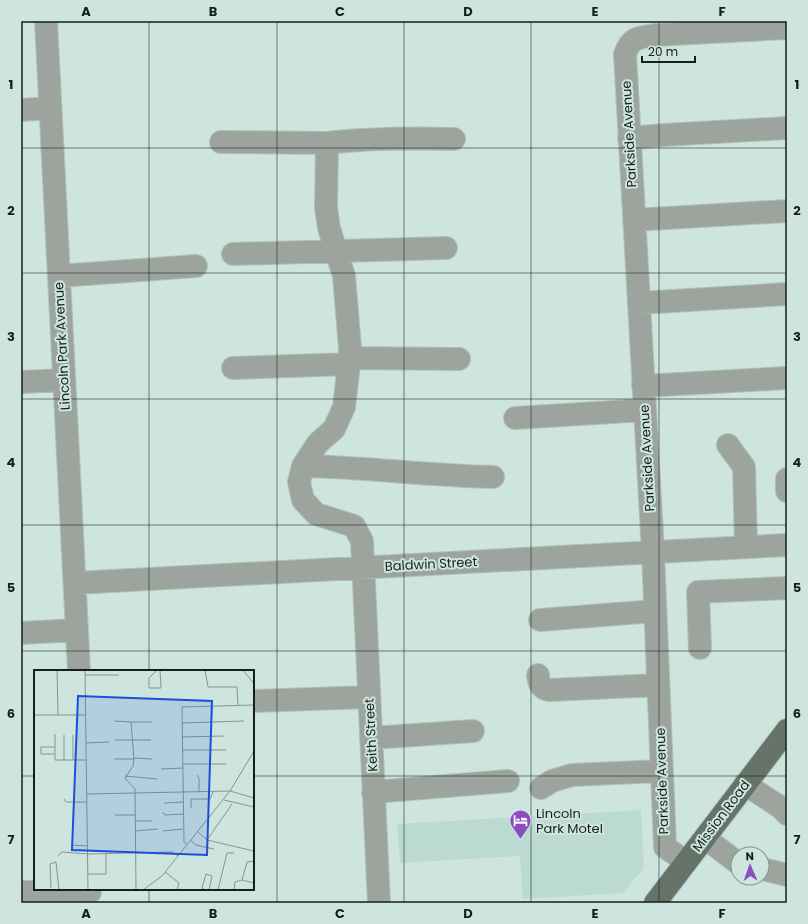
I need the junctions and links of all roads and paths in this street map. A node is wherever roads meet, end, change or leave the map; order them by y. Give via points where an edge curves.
1 (46, 21) edge
2 (787, 28) edge
3 (50, 108) junction
4 (21, 110) edge
5 (787, 128) edge
6 (629, 138) junction
7 (454, 139) dead end
8 (221, 142) dead end
9 (327, 143) junction
10 (787, 211) edge
11 (634, 220) junction
12 (446, 248) dead end
13 (336, 252) junction
14 (233, 254) dead end
15 (196, 266) dead end
16 (59, 276) junction
17 (787, 294) edge
18 (639, 303) junction
19 (459, 359) dead end
20 (349, 361) junction
21 (233, 368) dead end
22 (787, 378) edge
23 (64, 380) junction
24 (21, 382) edge
25 (643, 386) junction
26 (645, 410) junction
27 (515, 418) dead end
28 (728, 446) dead end
29 (303, 466) junction
30 (493, 477) dead end
31 (787, 478) edge
32 (787, 491) edge
33 (787, 545) edge
34 (746, 547) junction
35 (653, 552) junction
36 (363, 567) junction
37 (75, 583) junction
38 (787, 588) edge
39 (655, 611) junction
40 (540, 620) dead end
41 (77, 630) junction
42 (21, 633) edge
43 (700, 648) dead end
44 (79, 670) edge
45 (538, 675) dead end
46 (658, 685) junction
47 (369, 697) junction
48 (254, 701) edge
49 (787, 730) edge
50 (472, 731) dead end
51 (371, 738) junction
52 (662, 771) junction
53 (508, 780) dead end
54 (745, 784) junction
55 (541, 788) dead end
56 (374, 792) junction
57 (787, 814) edge
58 (705, 838) junction
59 (730, 857) edge
60 (686, 862) junction
61 (770, 871) edge
62 (787, 874) edge
63 (21, 892) edge
64 (90, 895) edge
65 (379, 903) edge
66 (655, 903) edge

1 - 3 street, Lincoln Park Avenue
2 - 6 street, Parkside Avenue via 639,37 629,44 625,54
3 - 4 street
3 - 16 street, Lincoln Park Avenue
5 - 6 street
6 - 11 street, Parkside Avenue
7 - 9 street
8 - 9 street
9 - 13 street via 326,208
10 - 11 street
11 - 18 street, Parkside Avenue
12 - 13 street
13 - 14 street
13 - 20 street via 344,276
15 - 16 street
16 - 23 street, Lincoln Park Avenue
17 - 18 street
18 - 25 street, Parkside Avenue
19 - 20 street
20 - 21 street
20 - 29 street via 344,407 334,429 318,443
22 - 25 street
23 - 24 street
23 - 37 street, Lincoln Park Avenue
25 - 26 street, Parkside Avenue
26 - 27 street
26 - 35 street, Parkside Avenue
28 - 34 street via 744,466
29 - 30 street via 342,466
29 - 36 street, Keith Street via 299,482 303,500 316,514 354,526 362,541
31 - 32 street
33 - 34 street, Baldwin Street
34 - 35 street, Baldwin Street
35 - 36 street, Baldwin Street
35 - 39 street, Parkside Avenue
36 - 37 street, Baldwin Street
36 - 47 street, Keith Street
37 - 41 street, Lincoln Park Avenue
38 - 43 street via 698,592
39 - 40 street
39 - 46 street, Parkside Avenue
41 - 42 street
41 - 44 street, Lincoln Park Avenue
45 - 46 street via 541,686 550,690
46 - 52 street, Parkside Avenue
47 - 48 street
47 - 51 street, Keith Street
49 - 54 main road, Mission Road
50 - 51 street
51 - 56 street, Keith Street
52 - 55 street via 572,775 552,781
52 - 60 street, Parkside Avenue via 665,847
53 - 56 street
54 - 57 street
54 - 58 main road, Mission Road
56 - 65 street, Keith Street
58 - 59 street
58 - 60 main road, Mission Road
60 - 66 main road, Mission Road
61 - 62 street
63 - 64 street

